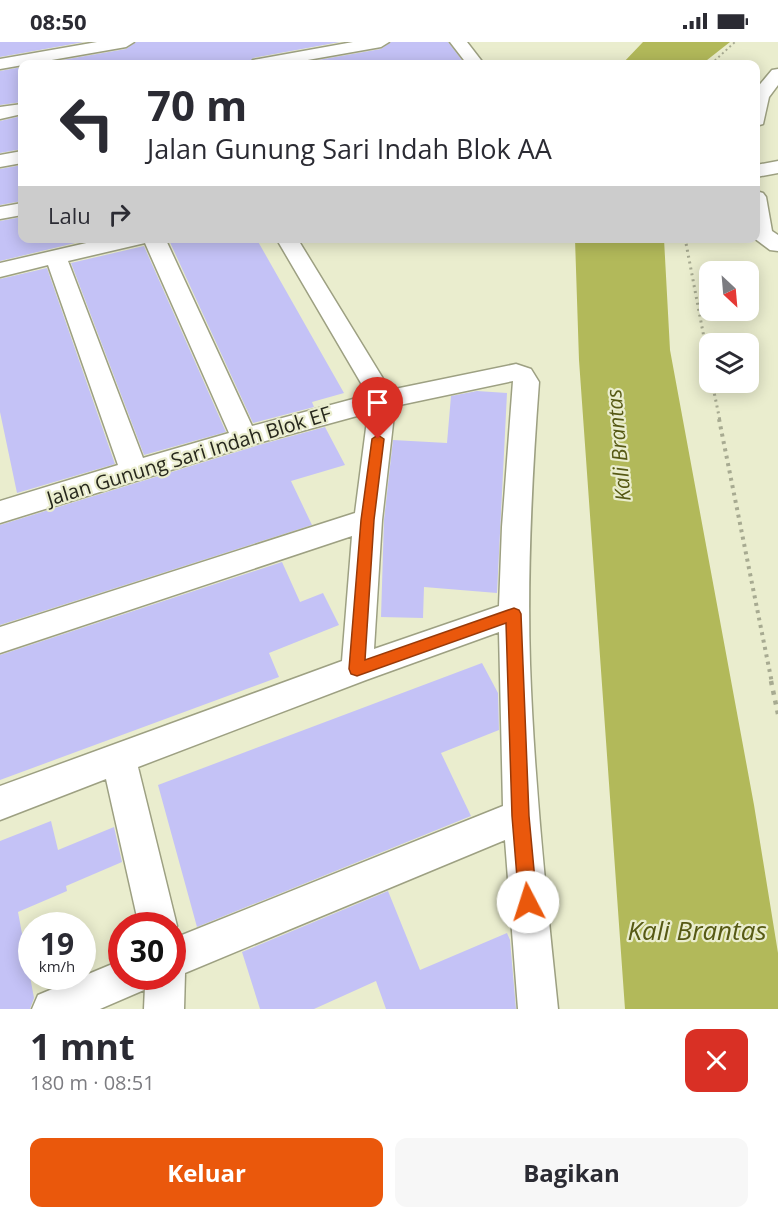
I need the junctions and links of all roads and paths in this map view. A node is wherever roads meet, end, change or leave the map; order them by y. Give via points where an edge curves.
1 (126, 42) edge
2 (458, 42) edge
3 (735, 42) edge
4 (372, 43) edge
5 (23, 60) edge
6 (281, 60) edge
7 (378, 60) edge
8 (472, 60) edge
9 (715, 60) edge
10 (18, 61) edge
11 (0, 64) edge
12 (778, 74) edge
13 (778, 92) edge
14 (760, 96) joint
15 (18, 110) edge
16 (0, 113) edge
17 (18, 158) edge
18 (0, 161) edge
19 (778, 167) edge
20 (760, 170) edge
21 (18, 209) edge
22 (0, 213) edge
23 (760, 222) edge
24 (116, 243) edge
25 (156, 243) edge
26 (289, 243) edge
27 (686, 243) edge
28 (778, 245) edge
29 (56, 257) junction
30 (0, 270) edge
31 (703, 333) edge
32 (714, 393) edge
33 (383, 399) junction
34 (244, 437) junction
35 (134, 471) junction
36 (0, 512) edge
37 (368, 520) junction
38 (514, 614) junction
39 (0, 640) edge
40 (357, 669) junction
41 (778, 714) edge
42 (119, 759) junction
43 (0, 802) edge
44 (520, 816) junction
45 (155, 912) edge
46 (186, 953) edge
47 (108, 985) edge
48 (165, 990) edge
49 (52, 1009) edge
50 (164, 1009) edge
51 (538, 1009) edge

1 - 5 street
2 - 8 street
3 - 9 path
4 - 6 street
4 - 7 street
10 - 11 street
12 - 14 street
13 - 14 street
15 - 16 street
17 - 18 street
19 - 20 street
21 - 22 street
23 - 28 street via 762,234
24 - 29 street
25 - 34 street
26 - 33 street
27 - 31 path
29 - 30 street
29 - 35 street
32 - 41 path
33 - 34 street, Jalan Gunung Sari Indah Blok EF
33 - 37 street
33 - 38 street, Jalan Gunung Sari Indah Blok EF via 445,384 523,378
34 - 35 street, Jalan Gunung Sari Indah Blok EF
35 - 36 street, Jalan Gunung Sari Indah Blok EF
37 - 39 street
37 - 40 street
38 - 40 street
38 - 44 street
40 - 42 street
42 - 43 street
42 - 45 street
44 - 46 street
44 - 51 street
47 - 49 street
48 - 50 street

